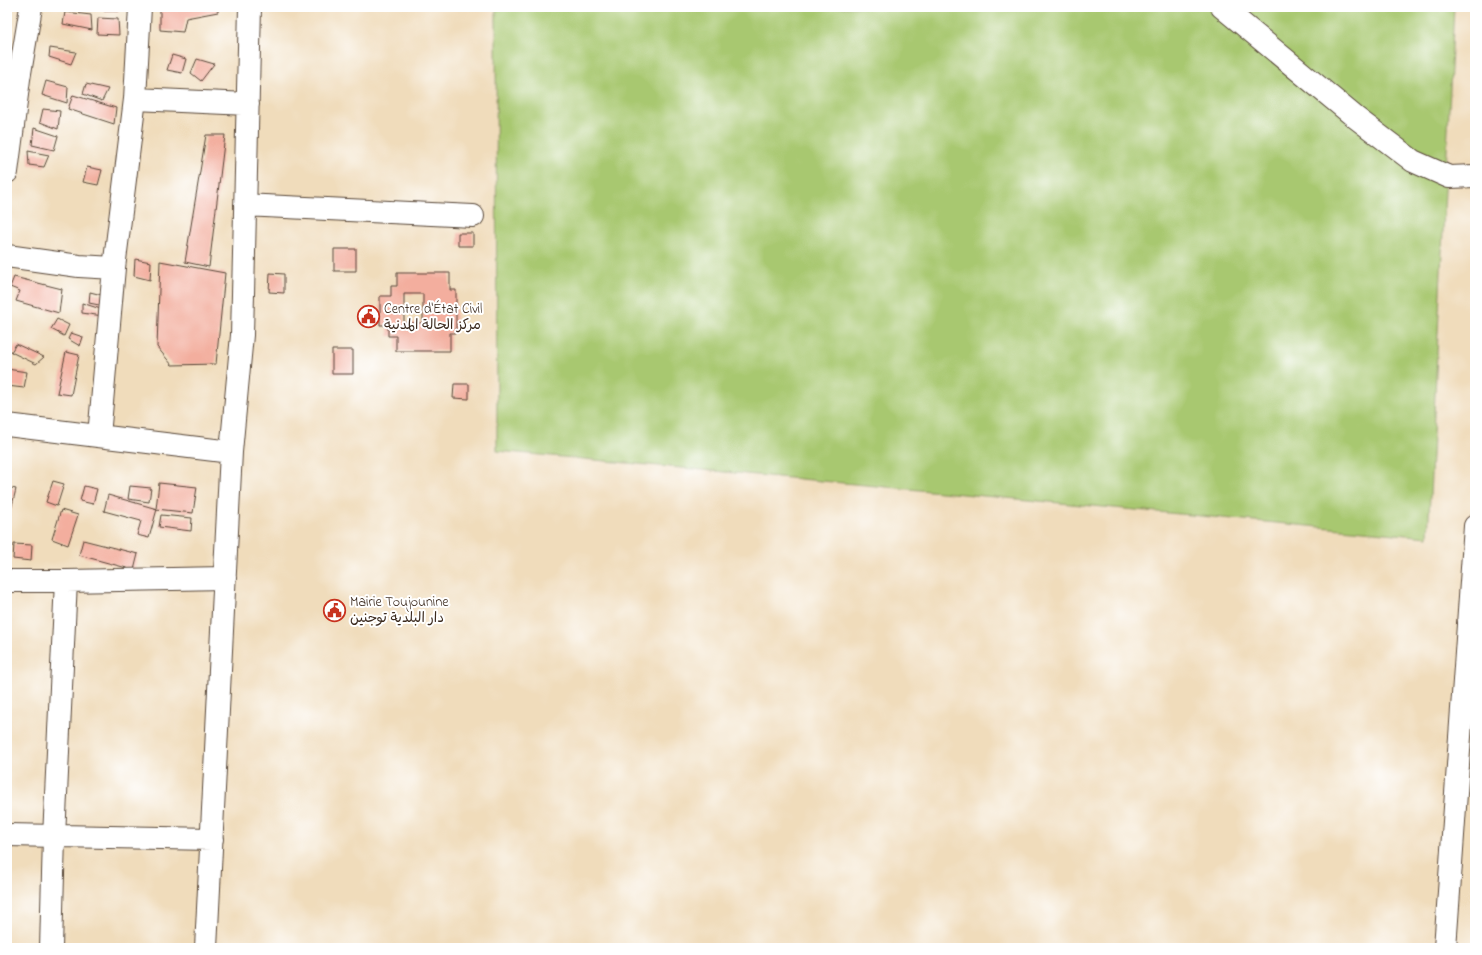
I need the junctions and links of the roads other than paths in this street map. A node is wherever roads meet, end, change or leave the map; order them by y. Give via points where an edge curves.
1 (31, 7) edge
2 (140, 7) edge
3 (250, 7) edge
4 (1222, 7) edge
5 (135, 99) junction
6 (248, 104) junction
7 (7, 172) edge
8 (1475, 176) edge
9 (245, 205) junction
10 (473, 216) dead end
11 (7, 256) edge
12 (114, 268) junction
13 (7, 425) edge
14 (99, 436) junction
15 (231, 452) junction
16 (1475, 526) edge
17 (225, 578) junction
18 (7, 581) edge
19 (66, 581) junction
20 (7, 836) edge
21 (54, 837) junction
22 (212, 838) junction
23 (51, 948) edge
24 (206, 948) edge
25 (1445, 948) edge

1 - 7 street
2 - 5 street
3 - 6 street
4 - 8 street via 1355,117 1413,161 1449,177
5 - 6 street
5 - 12 street
6 - 9 street
9 - 10 street
9 - 15 street via 242,335
11 - 12 street
12 - 14 street
13 - 14 street
14 - 15 street
15 - 17 street
16 - 25 street
17 - 19 street
17 - 22 street
18 - 19 street
19 - 21 street
20 - 21 street
21 - 22 street
21 - 23 street
22 - 24 street

